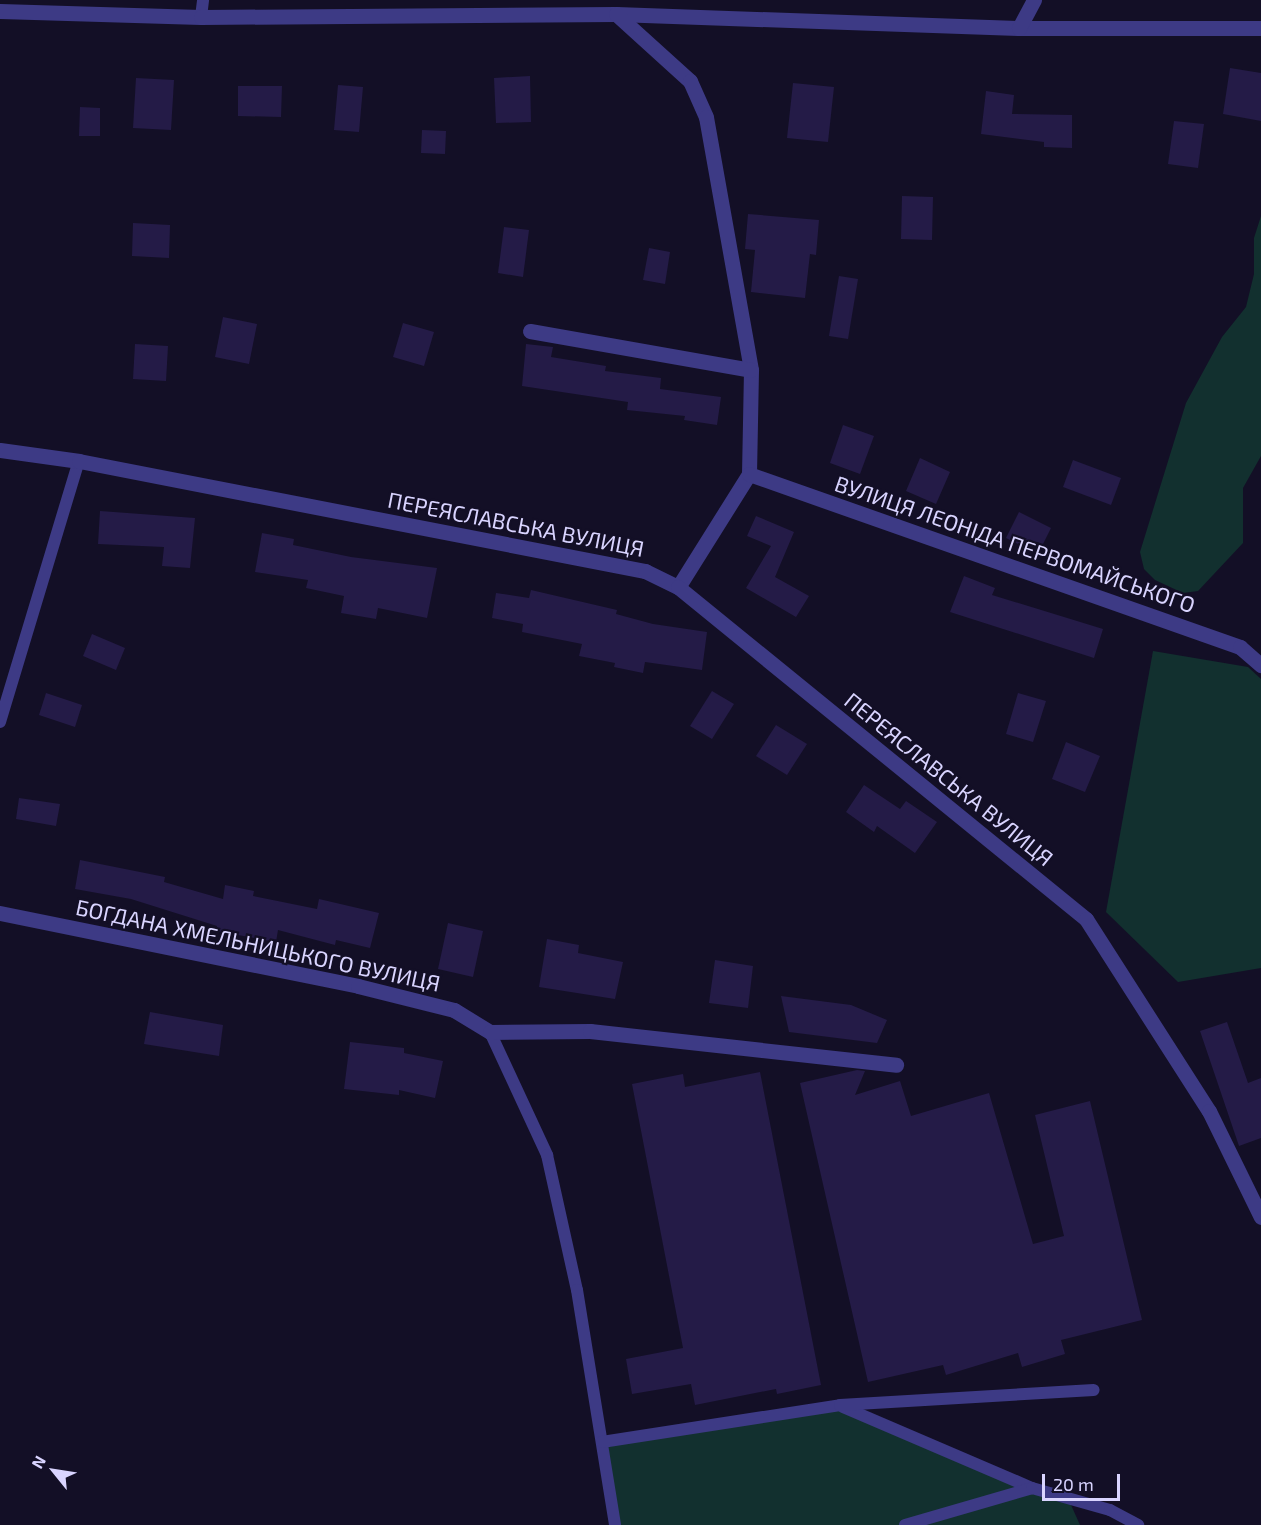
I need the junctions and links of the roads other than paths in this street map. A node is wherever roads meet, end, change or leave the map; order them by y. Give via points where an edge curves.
1 (203, 0) edge
2 (1034, 0) edge
3 (499, 7) edge
4 (0, 11) edge
5 (616, 14) junction
6 (201, 17) junction
7 (1019, 28) junction
8 (1261, 28) edge
9 (530, 331) dead end
10 (751, 370) junction
11 (0, 450) edge
12 (79, 461) junction
13 (749, 474) junction
14 (678, 587) junction
15 (1261, 665) edge
16 (0, 722) edge
17 (0, 913) edge
18 (490, 1032) junction
19 (896, 1065) dead end
20 (1261, 1217) edge
21 (1094, 1390) dead end
22 (840, 1405) junction
23 (602, 1442) junction
24 (1032, 1488) junction
25 (615, 1525) edge
26 (905, 1525) edge
27 (1138, 1525) edge

1 - 6 lane
2 - 7 street
3 - 5 street
3 - 6 street
4 - 6 street
5 - 7 street
5 - 10 street via 690,81 706,117
7 - 8 street
9 - 10 street
10 - 13 street
11 - 12 street, ПЕРЕЯСЛАВСЬКА ВУЛИЦЯ
12 - 14 street, ПЕРЕЯСЛАВСЬКА ВУЛИЦЯ via 645,571
12 - 16 lane
13 - 14 street
13 - 15 street, ВУЛИЦЯ ЛЕОНІДА ПЕРВОМАЙСЬКОГО via 1240,647
14 - 20 street, ПЕРЕЯСЛАВСЬКА ВУЛИЦЯ via 1086,919 1209,1111
17 - 18 street, БОГДАНА ХМЕЛЬНИЦЬКОГО ВУЛИЦЯ via 369,989 454,1010
18 - 19 street via 590,1031
18 - 23 lane via 547,1155 577,1290
21 - 22 lane
22 - 23 lane
22 - 24 lane
23 - 25 lane
24 - 26 lane
24 - 27 lane via 1110,1510

